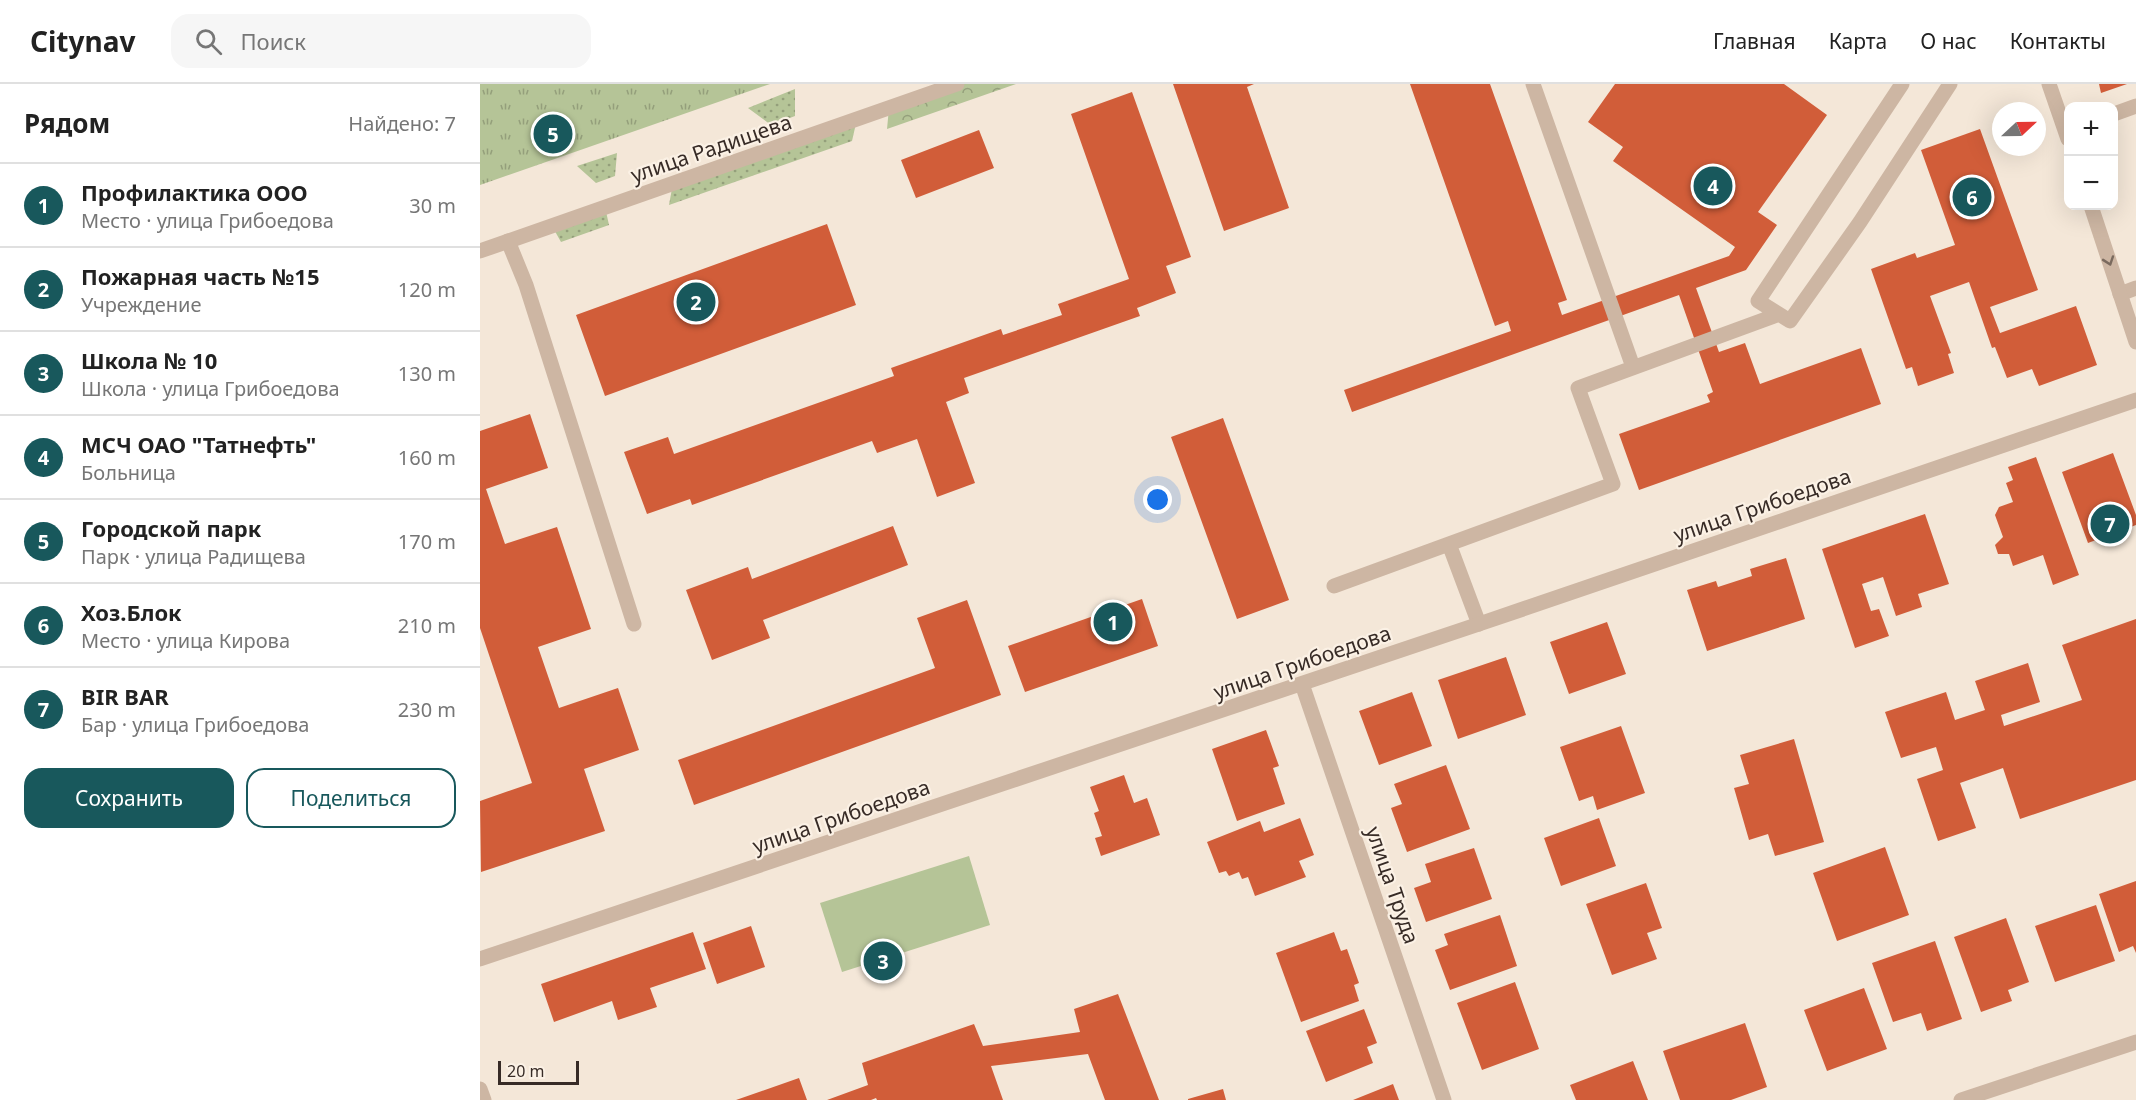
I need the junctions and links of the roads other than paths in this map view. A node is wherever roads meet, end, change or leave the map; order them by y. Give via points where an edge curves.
1 (957, 84) edge
2 (1533, 84) edge
3 (1902, 84) edge
4 (1950, 84) edge
5 (2049, 84) edge
6 (2136, 106) edge
7 (2118, 113) edge
8 (2064, 123) edge
9 (2092, 210) edge
10 (508, 241) junction
11 (480, 251) edge
12 (2136, 288) edge
13 (2120, 294) junction
14 (1777, 315) junction
15 (2136, 342) edge
16 (1633, 367) junction
17 (2136, 400) edge
18 (1449, 544) junction
19 (1334, 586) dead end
20 (634, 624) dead end
21 (1479, 624) junction
22 (1302, 684) junction
23 (480, 959) edge
24 (2136, 1042) edge
25 (480, 1089) edge
26 (484, 1100) edge
27 (1444, 1100) edge
28 (1961, 1100) edge

1 - 10 street, улица Радищева
2 - 16 street
3 - 14 street via 1758,301
4 - 14 street via 1790,321
5 - 8 street
6 - 7 street
9 -> 13 street
10 - 11 street, улица Радищева
10 - 20 street via 526,285
12 - 13 street
13 - 15 street
14 - 16 street
16 - 18 street via 1578,388 1613,484
17 - 21 street, улица Грибоедова
18 - 19 street
18 - 21 street
21 - 22 street, улица Грибоедова
22 - 23 street, улица Грибоедова
22 - 27 street, улица Труда
24 - 28 street
25 - 26 street

